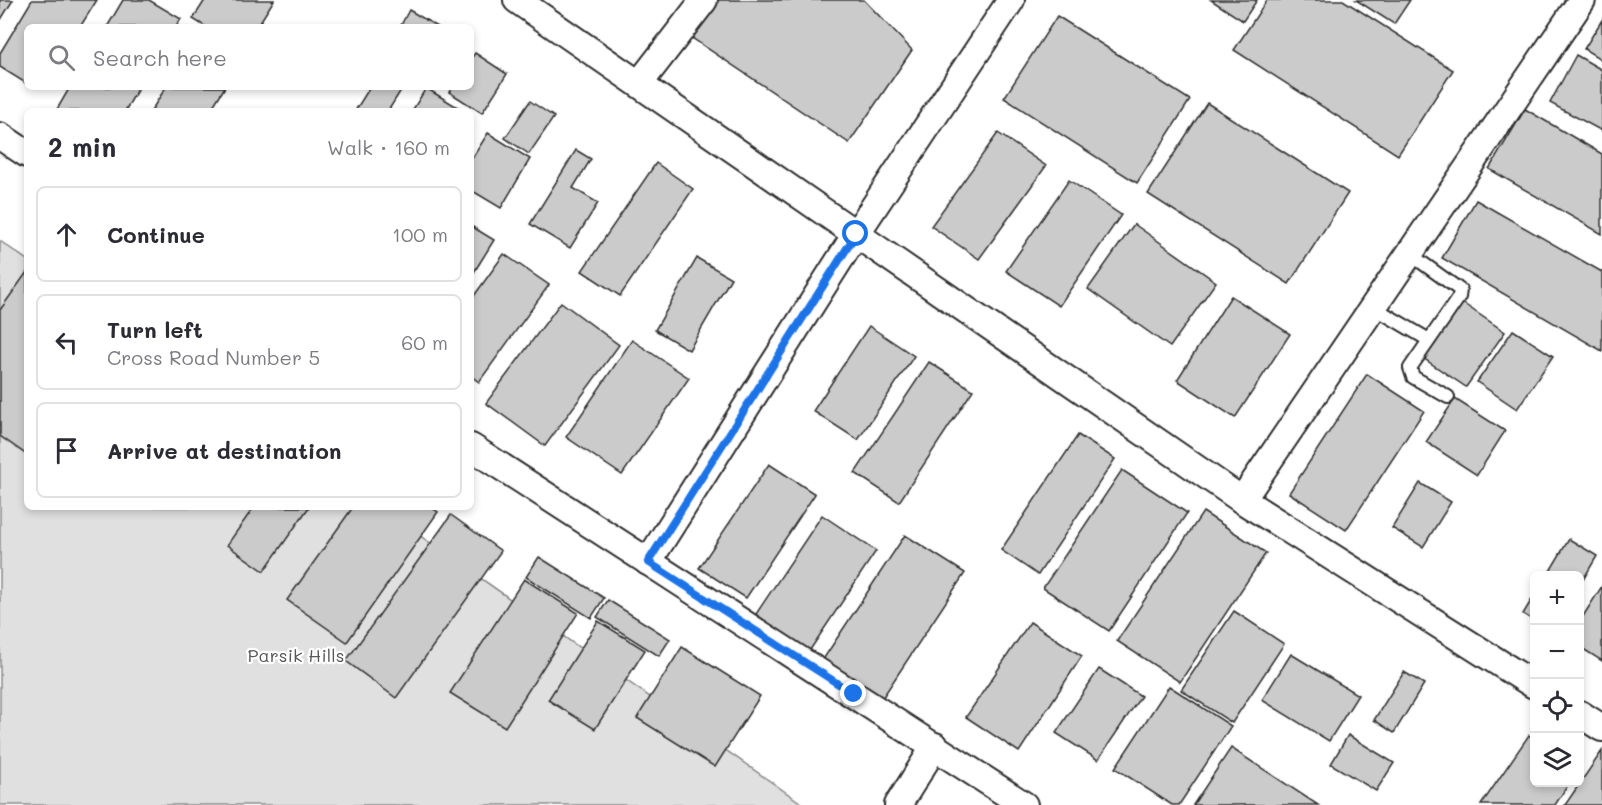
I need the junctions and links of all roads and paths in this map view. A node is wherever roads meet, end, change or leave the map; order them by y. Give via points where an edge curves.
1 (517, 0) edge
2 (704, 0) edge
3 (1011, 0) edge
4 (1582, 0) edge
5 (639, 84) junction
6 (0, 136) edge
7 (24, 152) edge
8 (856, 234) junction
9 (1410, 254) junction
10 (1373, 307) junction
11 (1429, 340) junction
12 (1448, 397) dead end
13 (474, 449) edge
14 (1242, 500) junction
15 (648, 562) junction
16 (1530, 682) edge
17 (1584, 717) edge
18 (1602, 728) edge
19 (935, 746) junction
20 (898, 805) edge
21 (1024, 805) edge

1 - 5 street
2 - 5 street
3 - 8 street
4 - 9 street
5 - 8 street
6 - 7 street
8 - 14 street
8 - 15 street
9 - 10 street
9 - 11 lane via 1460,290
10 - 11 lane
10 - 14 street
11 - 12 lane via 1412,364 1411,373
13 - 15 street
14 - 16 street
15 - 19 street
17 - 18 street
19 - 20 street
19 - 21 street

